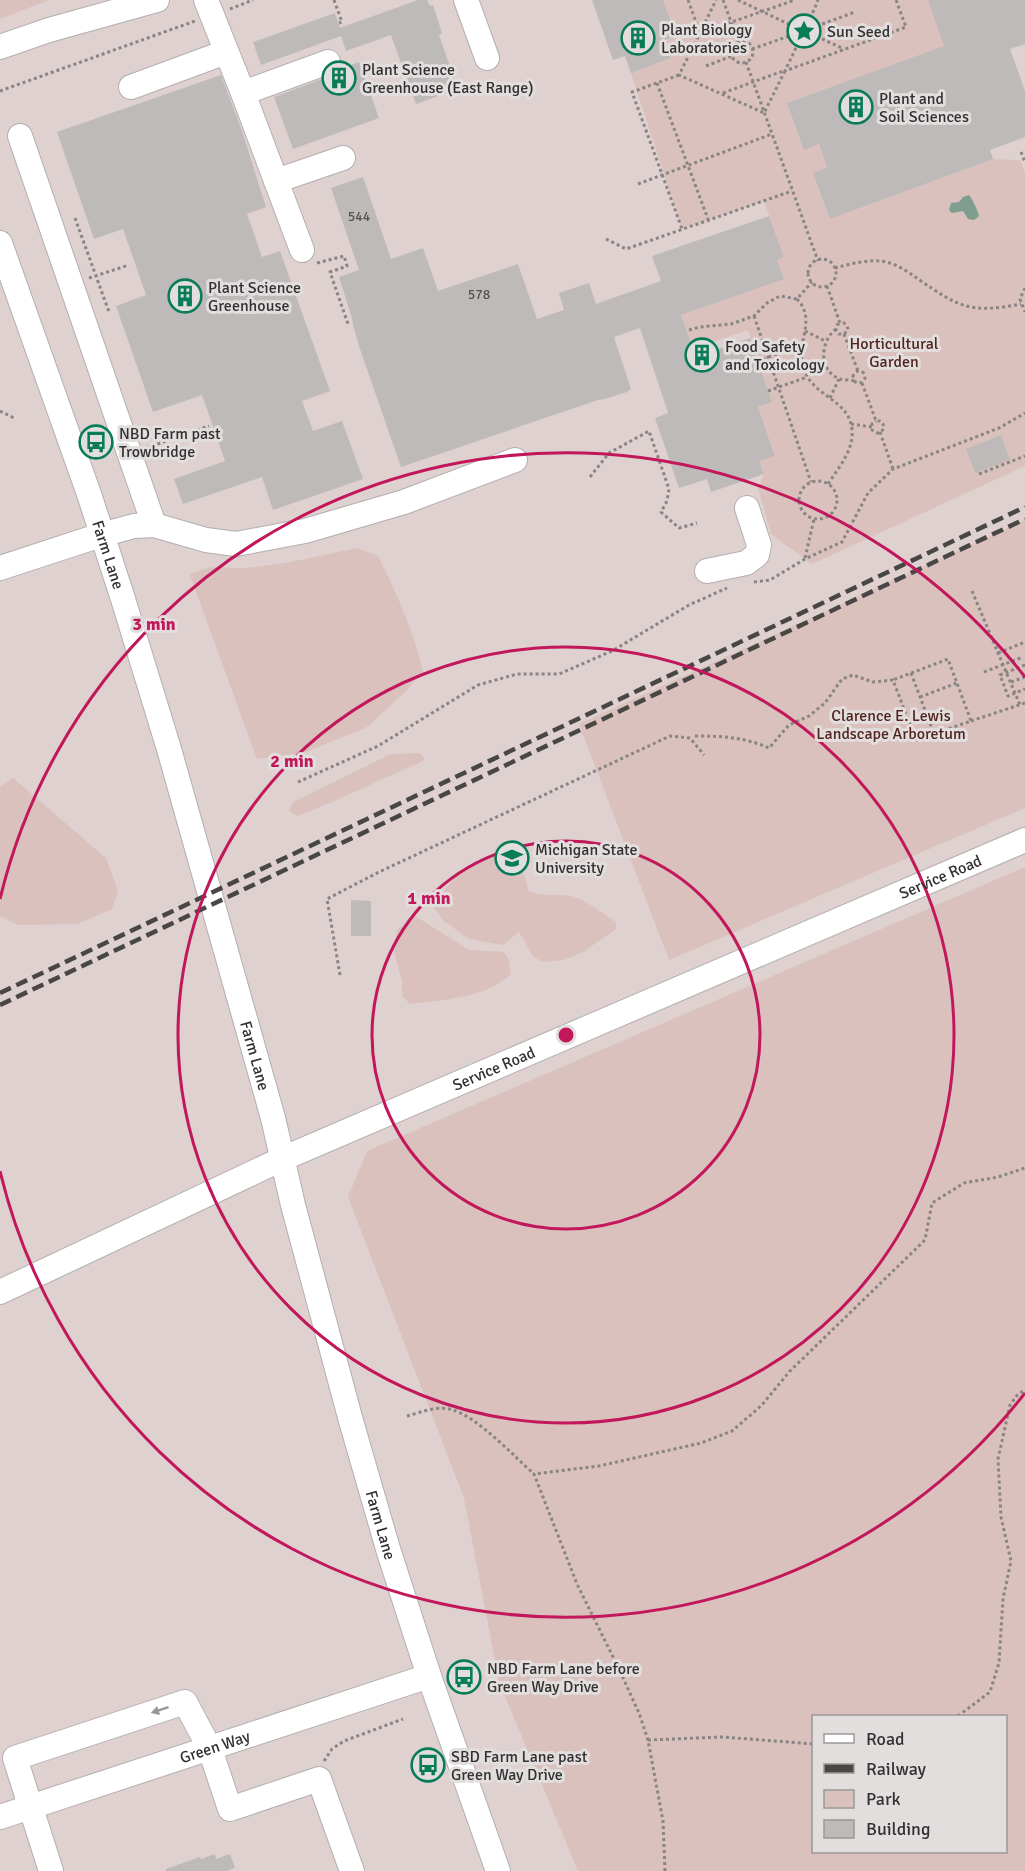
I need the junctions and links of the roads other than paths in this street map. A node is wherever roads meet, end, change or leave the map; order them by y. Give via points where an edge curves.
1 (108, 0) edge
2 (157, 0) edge
3 (466, 0) edge
4 (208, 8) edge
5 (49, 30) junction
6 (0, 46) edge
7 (226, 52) junction
8 (487, 57) dead end
9 (328, 62) dead end
10 (131, 87) dead end
11 (243, 93) junction
12 (20, 136) dead end
13 (343, 158) dead end
14 (276, 181) junction
15 (0, 243) edge
16 (302, 250) road end
17 (515, 460) dead end
18 (747, 508) dead end
19 (154, 525) junction
20 (101, 535) junction
21 (0, 568) edge
22 (707, 571) dead end
23 (1025, 840) edge
24 (282, 1159) junction
25 (0, 1292) edge
26 (429, 1676) junction
27 (210, 1749) junction
28 (30, 1807) junction
29 (0, 1817) edge
30 (51, 1871) edge
31 (352, 1871) edge
32 (498, 1871) edge

1 - 5 street
2 - 5 street
3 - 8 street
4 - 7 street
5 - 6 street
7 - 10 street
7 - 11 street
9 - 11 street
11 - 14 street
12 - 19 street
13 - 14 street
14 - 16 street
15 - 20 street, Farm Lane
17 - 19 street via 405,502 305,531 236,544
18 - 22 street via 759,545 757,555 746,562
19 - 20 street
20 - 21 street
20 - 24 street, Farm Lane via 169,749
23 - 24 street, Service Road
24 - 25 street, Service Road
24 - 26 street, Farm Lane via 351,1421
26 - 27 street, Green Way
26 - 32 street, Farm Lane
27 - 28 street, Green Way
27 -> 28 street via 185,1702 15,1758
27 - 31 street via 230,1809 319,1779
28 - 29 street, Green Way
28 - 30 street

